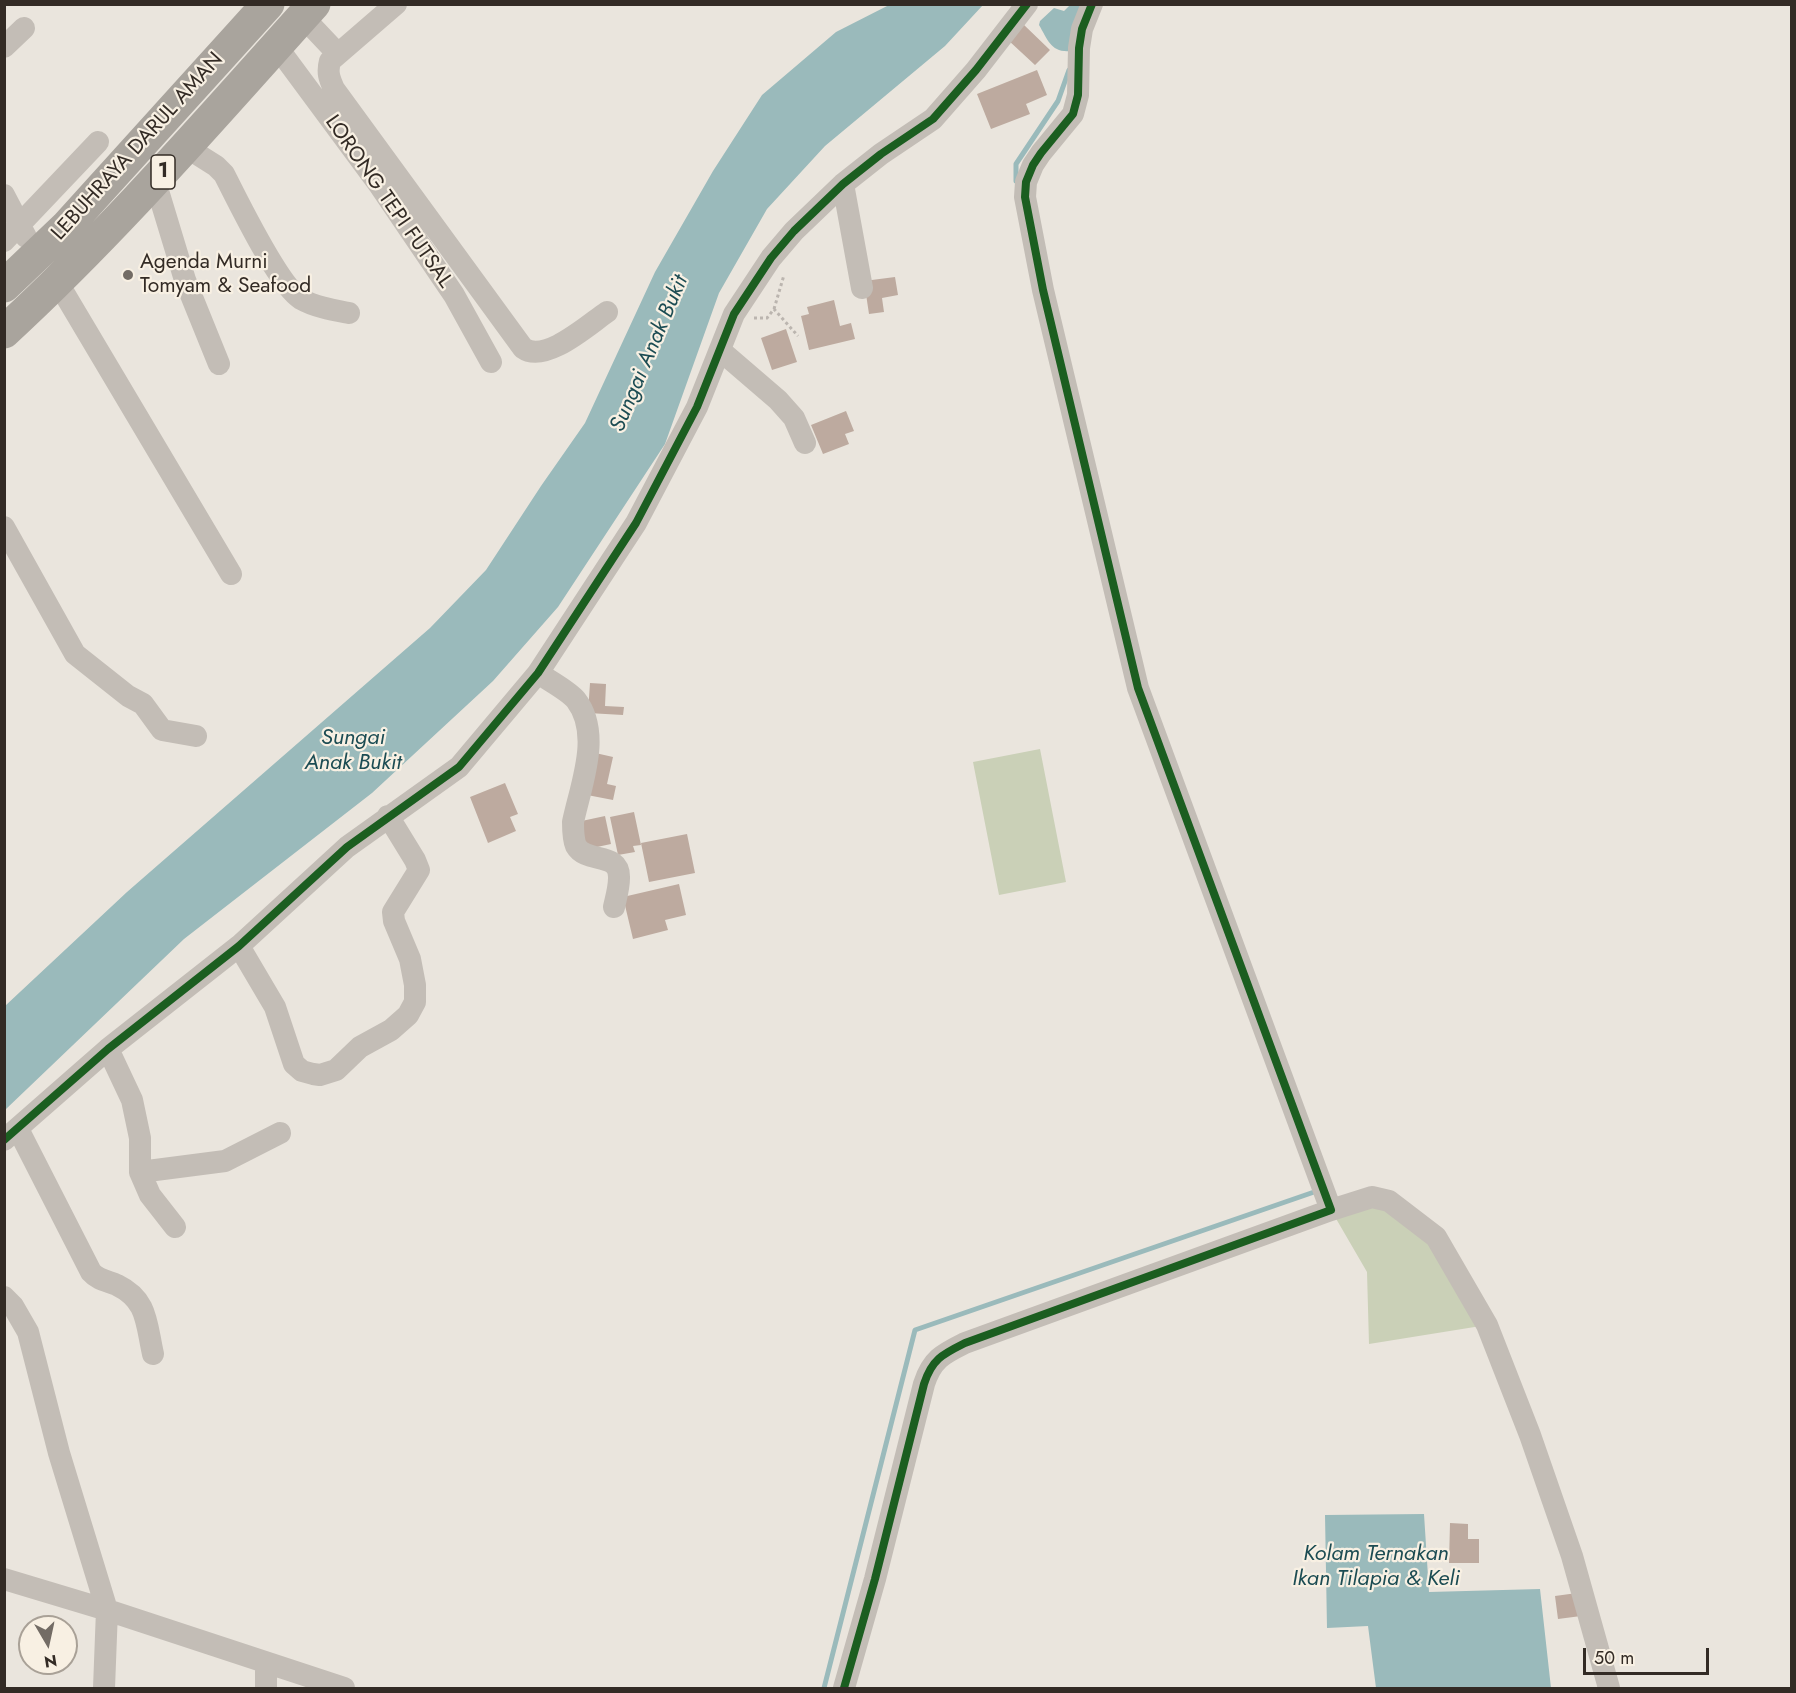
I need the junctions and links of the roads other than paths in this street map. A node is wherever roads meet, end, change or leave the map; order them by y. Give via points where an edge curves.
1 (249, 4) edge
2 (268, 4) edge
3 (396, 4) edge
4 (1027, 4) edge
5 (1092, 4) edge
6 (308, 11) edge
7 (24, 28) dead end
8 (4, 47) edge
9 (275, 49) junction
10 (337, 53) junction
11 (98, 142) dead end
12 (186, 147) junction
13 (154, 181) junction
14 (843, 184) junction
15 (4, 195) edge
16 (66, 227) junction
17 (13, 234) edge
18 (35, 258) junction
19 (58, 283) junction
20 (4, 286) edge
21 (862, 288) dead end
22 (607, 312) dead end
23 (349, 313) dead end
24 (4, 332) edge
25 (721, 351) junction
26 (490, 362) dead end
27 (219, 364) dead end
28 (805, 443) dead end
29 (4, 527) edge
30 (231, 574) dead end
31 (538, 673) junction
32 (196, 736) dead end
33 (388, 816) junction
34 (614, 907) dead end
35 (239, 946) junction
36 (108, 1049) junction
37 (280, 1133) dead end
38 (11, 1135) edge
39 (140, 1172) junction
40 (1331, 1210) junction
41 (175, 1227) dead end
42 (4, 1297) edge
43 (153, 1354) dead end
44 (4, 1579) edge
45 (107, 1610) junction
46 (266, 1664) junction
47 (104, 1689) edge
48 (266, 1689) edge
49 (345, 1689) edge
50 (844, 1689) edge
51 (1609, 1689) edge

1 - 16 highway
2 - 16 highway, LEBUHRAYA DARUL AMAN / 1
3 - 10 street
4 - 14 street via 933,120
5 - 40 street via 1082,29 1073,114 1041,153 1026,182 1025,197 1043,290 1138,688
6 - 9 highway, LEBUHRAYA DARUL AMAN / 1
6 - 10 street
7 - 8 street
9 - 12 highway, LEBUHRAYA DARUL AMAN / 1
9 - 26 street, LORONG TEPI FUTSAL via 387,196 454,295
10 - 22 street via 328,69 334,89 523,348 529,352 549,351
11 - 17 street
12 - 13 highway, LEBUHRAYA DARUL AMAN / 1
12 - 23 street via 224,174 290,290 301,299
13 - 19 highway, LEBUHRAYA DARUL AMAN / 1
13 - 27 street via 185,280
14 - 21 street
14 - 25 street via 779,249 734,314
15 - 17 street
16 - 18 highway, LEBUHRAYA DARUL AMAN / 1
17 - 18 street
18 - 20 highway, LEBUHRAYA DARUL AMAN / 1
19 - 24 highway, LEBUHRAYA DARUL AMAN / 1
19 - 30 street
25 - 28 street via 778,400 794,418
25 - 31 street via 697,408 636,523
29 - 32 street via 75,654 143,704 162,730
31 - 33 street via 459,767
31 - 34 street via 576,699 589,727 573,834 579,850 607,859 618,870
33 - 35 street via 347,847
33 - 35 street via 419,870 393,912 410,959 415,1002 392,1030 360,1047 336,1070 320,1075 302,1071 294,1064 275,1007
35 - 36 street
36 - 38 street
36 - 39 street via 132,1100 140,1138
37 - 39 street via 225,1161
38 - 43 street via 91,1272 134,1295 141,1304
39 - 41 street via 150,1195
40 - 50 street via 965,1343 933,1363 924,1384
40 - 51 street via 1372,1197 1389,1201 1436,1237 1442,1247 1487,1325 1530,1435 1569,1546
42 - 45 street via 28,1332 59,1453
44 - 45 street
45 - 46 street
45 - 47 street
46 - 48 street
46 - 49 street

